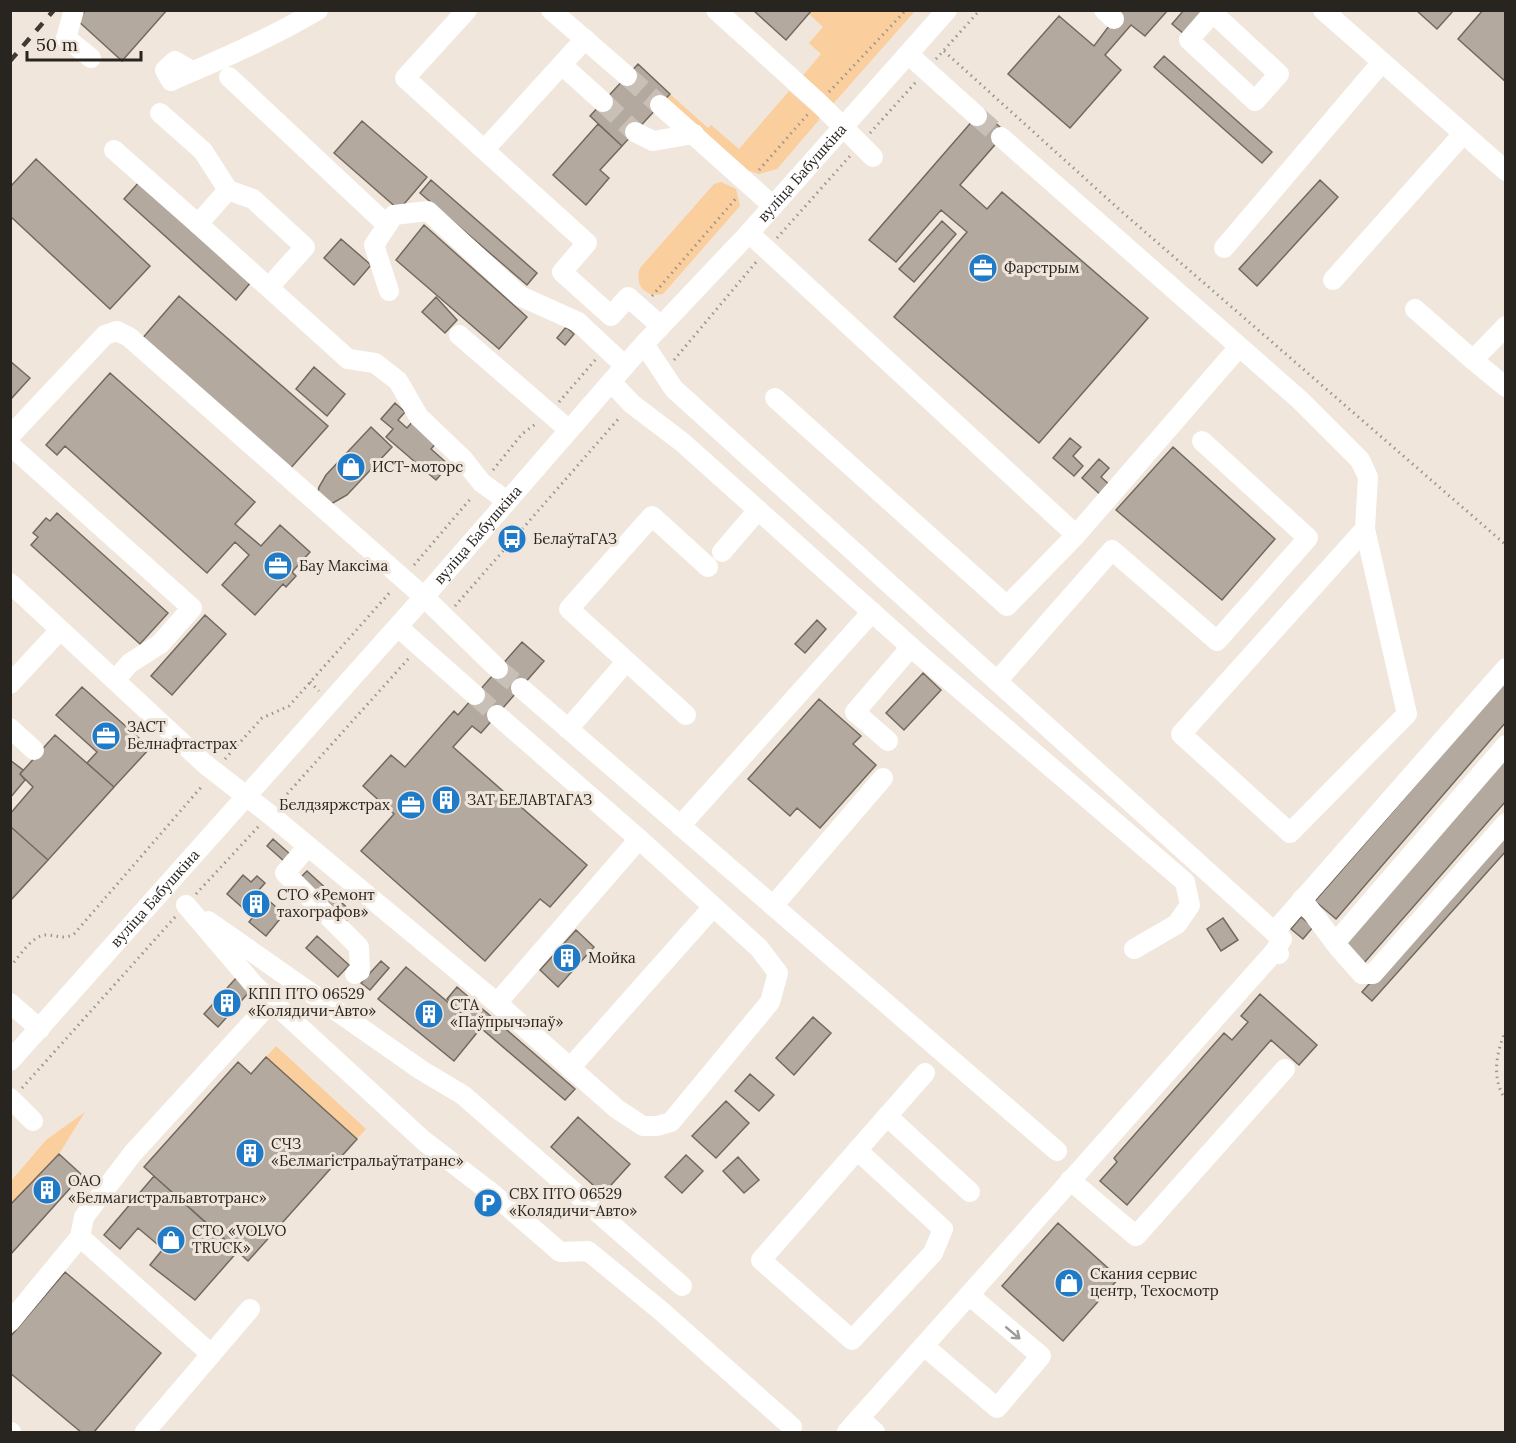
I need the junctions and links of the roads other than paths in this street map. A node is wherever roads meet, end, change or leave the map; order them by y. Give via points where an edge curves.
1 (74, 10) edge
2 (318, 10) edge
3 (467, 10) edge
4 (551, 10) edge
5 (716, 10) edge
6 (947, 10) edge
7 (1323, 10) edge
8 (1214, 12) edge
9 (585, 39) junction
10 (908, 54) junction
11 (91, 58) dead end
12 (1382, 62) junction
13 (562, 65) junction
14 (192, 71) dead end
15 (627, 76) tunnel mouth
16 (229, 77) dead end
17 (603, 102) tunnel mouth
18 (660, 105) tunnel mouth
19 (160, 113) dead end
20 (976, 116) tunnel mouth
21 (843, 127) junction
22 (635, 132) tunnel mouth
23 (694, 134) junction
24 (1463, 134) junction
25 (1001, 137) tunnel mouth
26 (485, 149) junction
27 (114, 150) dead end
28 (867, 150) road end
29 (1506, 171) edge
30 (228, 190) junction
31 (773, 206) junction
32 (198, 224) junction
33 (387, 225) junction
34 (749, 233) junction
35 (1224, 248) dead end
36 (1333, 280) dead end
37 (269, 287) junction
38 (389, 291) dead end
39 (1415, 309) dead end
40 (661, 326) junction
41 (1506, 326) edge
42 (459, 335) dead end
43 (644, 344) junction
44 (1239, 347) junction
45 (1473, 360) junction
46 (625, 366) junction
47 (612, 382) junction
48 (1506, 387) edge
49 (775, 398) dead end
50 (569, 430) junction
51 (10, 436) edge
52 (1202, 441) dead end
53 (10, 445) edge
54 (507, 501) junction
55 (758, 510) junction
56 (1365, 529) junction
57 (1076, 535) junction
58 (722, 552) dead end
59 (708, 567) dead end
60 (10, 583) edge
61 (424, 597) junction
62 (872, 612) junction
63 (398, 627) junction
64 (60, 630) junction
65 (911, 647) junction
66 (1506, 668) edge
67 (498, 669) tunnel mouth
68 (619, 670) dead end
69 (115, 680) junction
70 (997, 681) junction
71 (10, 684) edge
72 (521, 688) tunnel mouth
73 (475, 695) tunnel mouth
74 (497, 715) tunnel mouth
75 (686, 715) dead end
76 (10, 728) edge
77 (568, 729) junction
78 (888, 741) dead end
79 (1506, 745) edge
80 (34, 750) dead end
81 (883, 778) dead end
82 (247, 796) junction
83 (1506, 823) edge
84 (680, 826) junction
85 (639, 839) junction
86 (308, 846) junction
87 (165, 888) junction
88 (1302, 899) junction
89 (186, 905) junction
90 (773, 906) junction
91 (713, 907) junction
92 (1335, 943) junction
93 (1276, 946) junction
94 (1134, 949) dead end
95 (355, 974) dead end
96 (272, 1001) junction
97 (10, 1003) edge
98 (497, 1003) junction
99 (40, 1029) junction
100 (10, 1061) edge
101 (570, 1068) junction
102 (1285, 1069) dead end
103 (924, 1073) dead end
104 (11, 1099) edge
105 (887, 1116) junction
106 (33, 1121) dead end
107 (857, 1150) junction
108 (1057, 1151) dead end
109 (1070, 1180) junction
110 (970, 1192) dead end
111 (80, 1237) junction
112 (682, 1286) dead end
113 (969, 1295) junction
114 (250, 1309) dead end
115 (10, 1322) edge
116 (924, 1346) junction
117 (211, 1354) junction
118 (853, 1425) edge
119 (792, 1427) dead end
120 (145, 1432) edge
121 (875, 1432) edge

1 - 11 street via 66,38
2 - 14 street via 274,36
3 - 26 street via 405,78
4 - 9 street
5 - 21 street
6 - 10 street, вуліца Бабушкіна
7 - 12 street
8 - 8 street via 1279,74 1255,101 1189,40
9 - 13 street
9 - 15 street
10 - 20 street
10 - 21 street, вуліца Бабушкіна
12 - 24 street
12 - 35 street
13 - 17 street
13 - 26 street
16 - 33 street
18 - 23 street
19 - 30 street via 203,151
21 - 28 street
21 - 31 street, вуліца Бабушкіна
22 - 23 street via 652,141
23 - 31 street
24 - 29 street
24 - 36 street
25 - 44 street
26 - 40 street via 587,243 562,272 611,316 628,297
27 - 32 street
30 - 32 street
30 - 37 street via 253,199 305,247
31 - 34 street, вуліца Бабушкіна
32 - 37 street
33 - 38 street via 374,245
33 - 46 street via 394,215 428,211 520,296 578,322
34 - 40 street, вуліца Бабушкіна
34 - 57 street
37 - 54 street via 348,359 375,363 398,381 419,417 482,483
39 - 45 street
40 - 43 street, вуліца Бабушкіна
41 - 45 street
42 - 50 street
43 - 46 street, вуліца Бабушкіна
43 - 70 street via 674,389
44 - 56 street via 1360,460 1368,477
44 - 57 street
45 - 48 street
46 - 47 street, вуліца Бабушкіна
47 - 50 street, вуліца Бабушкіна
47 - 55 street via 632,404 682,442
49 - 57 street via 1007,606
50 - 54 street, вуліца Бабушкіна
51 - 61 street via 105,335 117,331
52 - 70 street via 1308,538 1217,641 1112,550
53 - 69 street via 192,608 160,644 130,663
54 - 61 street, вуліца Бабушкіна
55 - 58 street
55 - 62 street
56 - 56 street via 1181,734 1290,833 1407,714
59 - 75 street via 652,516 569,609
60 - 64 street
61 - 63 street, вуліца Бабушкіна
61 - 67 street
62 - 65 street
62 - 84 street
63 - 73 street
63 - 82 street, вуліца Бабушкіна
64 - 69 street
64 - 71 street
65 - 78 street via 855,712
65 - 94 street via 1185,882 1190,905 1177,924
66 - 88 street
68 - 77 street
69 - 82 street
70 - 93 street
72 - 77 street
74 - 85 street
76 - 80 street
77 - 84 street
79 - 92 street
81 - 90 street
82 - 86 street
82 - 87 street, вуліца Бабушкіна
83 - 92 street via 1373,974 1362,974
84 - 90 street
85 - 91 street
85 - 98 street
86 - 95 street via 285,873 359,947 360,971
86 - 98 street
87 - 89 street
87 - 99 street, вуліца Бабушкіна
88 - 92 street
88 - 93 street
89 - 96 street
89 - 112 street via 421,1070 463,1095
90 - 108 street
91 - 101 street
91 - 101 street via 759,948 778,973 770,1002 670,1122 643,1126
93 - 109 street
96 - 111 street via 133,1153 84,1217
96 - 119 street via 423,1141 560,1252 588,1251
97 - 99 street
98 - 101 street
99 - 100 street, вуліца Бабушкіна
102 - 109 street via 1136,1236
103 - 105 street
104 - 106 street
105 - 107 street
105 - 110 street
107 - 107 street via 761,1260 852,1340 933,1253 943,1229
109 - 113 street
111 - 115 street
111 - 117 street
113 - 116 street
113 -> 116 street via 1041,1356 997,1408
114 - 117 street
116 - 118 street
117 - 120 street
118 - 121 street

